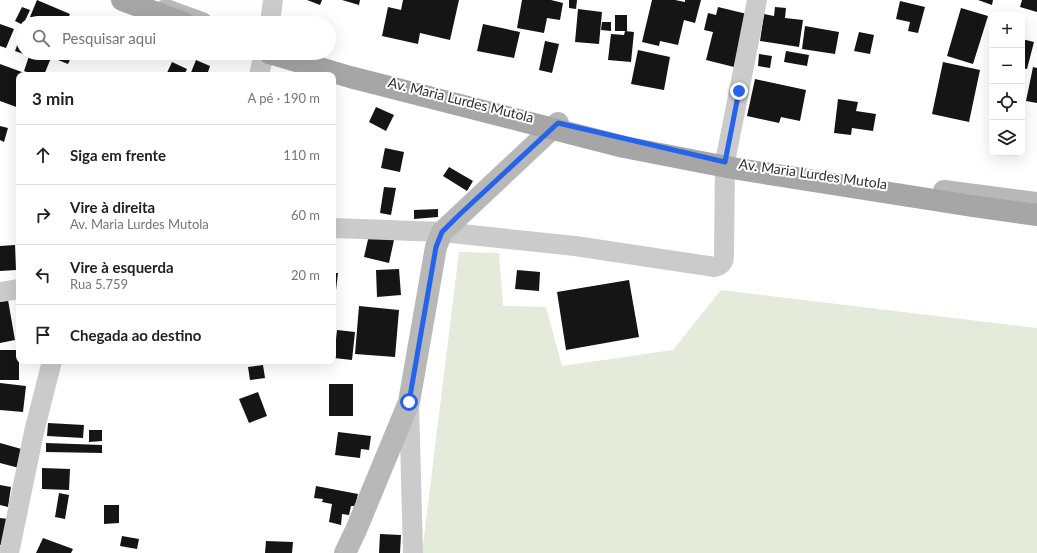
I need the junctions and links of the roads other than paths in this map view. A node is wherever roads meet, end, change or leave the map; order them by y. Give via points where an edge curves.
1 (122, 0) edge
2 (137, 0) edge
3 (273, 0) edge
4 (757, 0) edge
5 (165, 16) edge
6 (182, 16) edge
7 (271, 16) edge
8 (262, 60) edge
9 (293, 60) edge
10 (314, 60) edge
11 (260, 72) edge
12 (334, 72) edge
13 (336, 73) edge
14 (558, 123) junction
15 (725, 162) junction
16 (1037, 203) edge
17 (1037, 215) edge
18 (336, 228) edge
19 (442, 232) junction
20 (16, 289) edge
21 (0, 292) edge
22 (51, 364) edge
23 (409, 402) junction
24 (9, 553) edge
25 (345, 553) edge
26 (413, 553) edge

1 - 5 main road
2 - 6 main road
3 - 7 street
4 - 15 street
8 - 11 street
9 - 12 main road
10 - 14 main road, Av. Maria Lurdes Mutola via 438,96
13 - 17 main road via 624,146 732,168
14 - 15 main road, Av. Maria Lurdes Mutola
14 - 19 main road
15 - 16 main road, Av. Maria Lurdes Mutola
15 - 19 street via 724,261 716,267 576,246
18 - 19 street
19 - 23 main road via 436,247
20 - 21 street
22 - 24 street
23 - 25 main road
23 - 26 street

